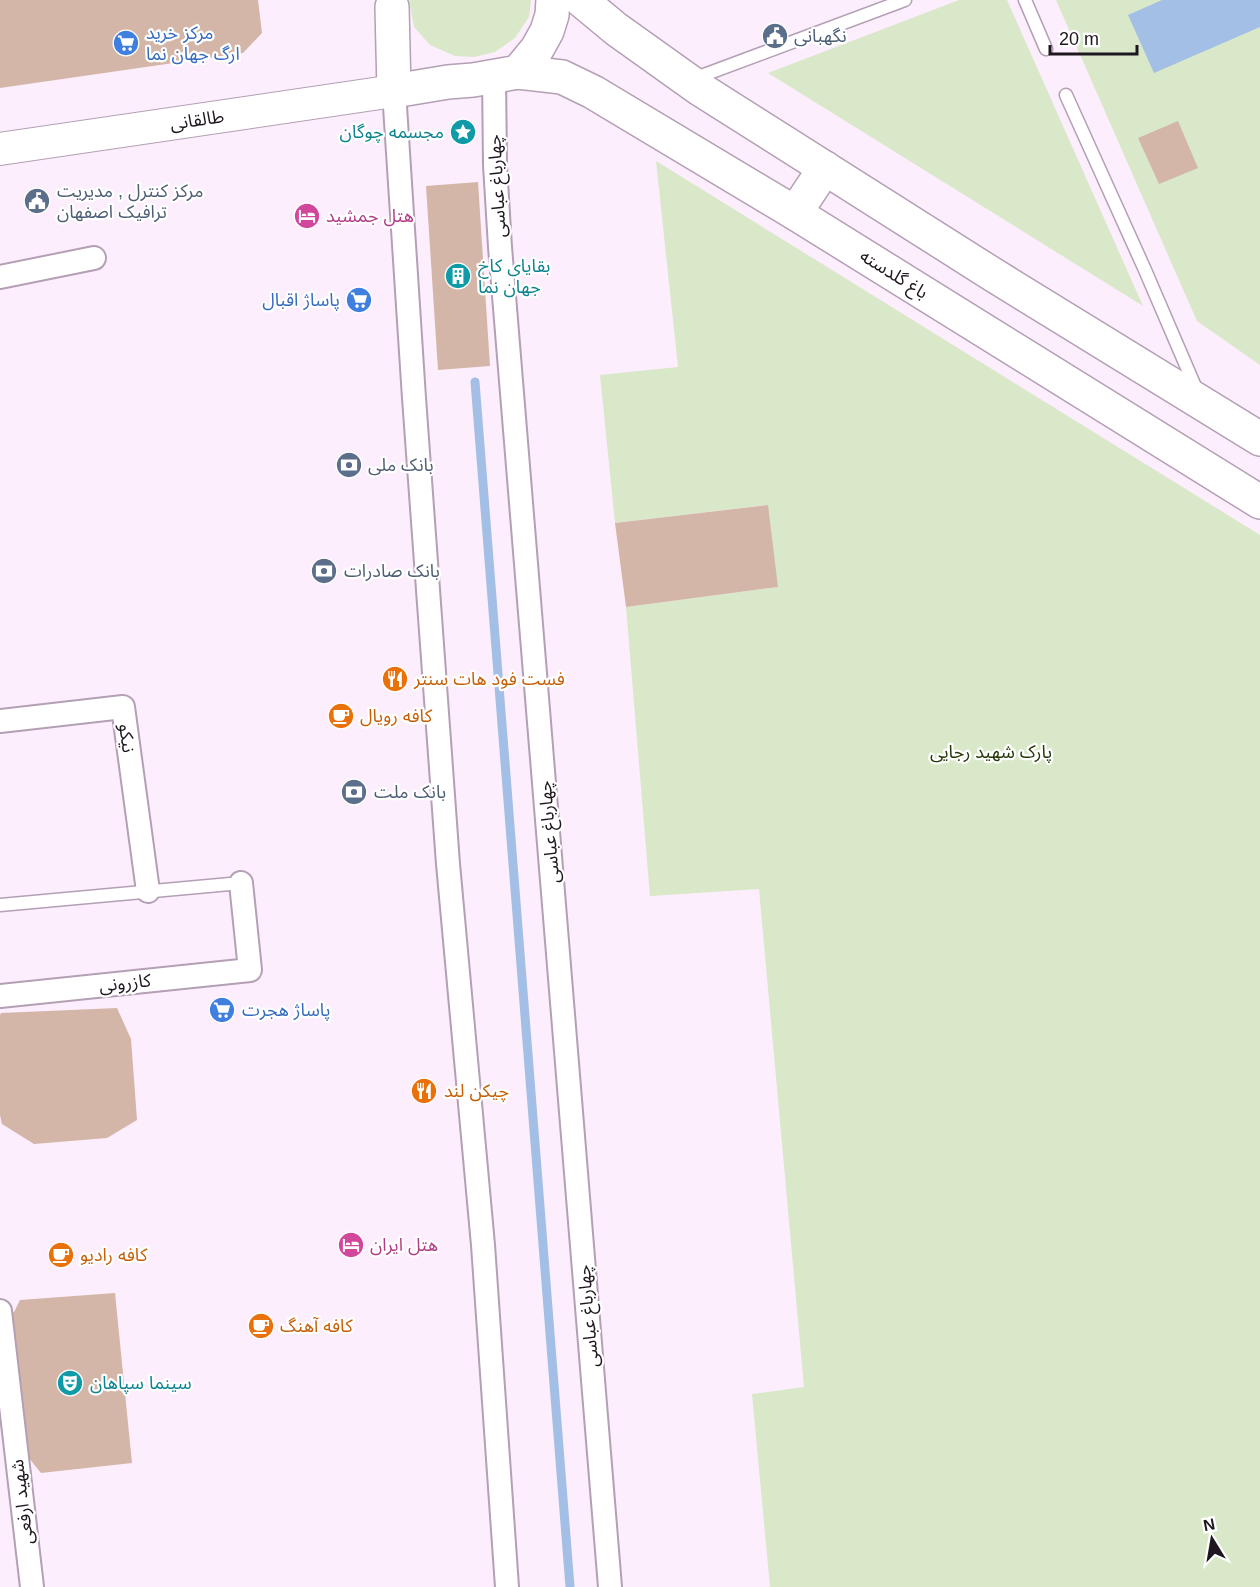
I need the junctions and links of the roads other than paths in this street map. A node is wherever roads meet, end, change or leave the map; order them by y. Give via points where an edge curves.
1 (553, 0) edge
2 (581, 0) edge
3 (905, 0) edge
4 (1025, 0) edge
5 (392, 3) edge
6 (1046, 49) dead end
7 (506, 74) junction
8 (688, 80) junction
9 (448, 82) junction
10 (394, 91) junction
11 (1066, 94) dead end
12 (0, 149) edge
13 (825, 168) junction
14 (795, 213) junction
15 (94, 258) dead end
16 (0, 277) edge
17 (1202, 404) junction
18 (1260, 439) edge
19 (1260, 502) edge
20 (0, 721) edge
21 (241, 883) joint
22 (148, 891) junction
23 (0, 905) edge
24 (0, 996) edge
25 (0, 1311) edge
26 (9, 1466) edge
27 (32, 1587) edge
28 (507, 1587) edge
29 (610, 1587) edge

1 - 7 main road via 547,31 537,49
2 - 8 main road
3 - 8 lane
4 - 6 lane
5 - 9 main road via 405,43 416,58
5 - 10 main road
7 - 9 main road, باغ گلدسته
7 - 14 main road, باغ گلدسته via 562,77
7 - 29 street, چهارباغ عباسی via 495,165 500,247
8 - 13 main road
9 - 10 main road, باغ گلدسته
10 - 12 main road, طالقانی
10 - 28 street via 447,853 483,1245
11 - 17 lane
13 - 14 main road
13 - 17 main road
14 - 19 main road, باغ گلدسته
15 - 16 street
17 - 18 main road
20 - 22 street, نیکو via 123,707
21 - 22 lane
21 - 24 street, کازرونی via 250,970
22 - 23 lane
25 - 26 street, شهید ارفعی
26 - 27 street, شهید ارفعی

